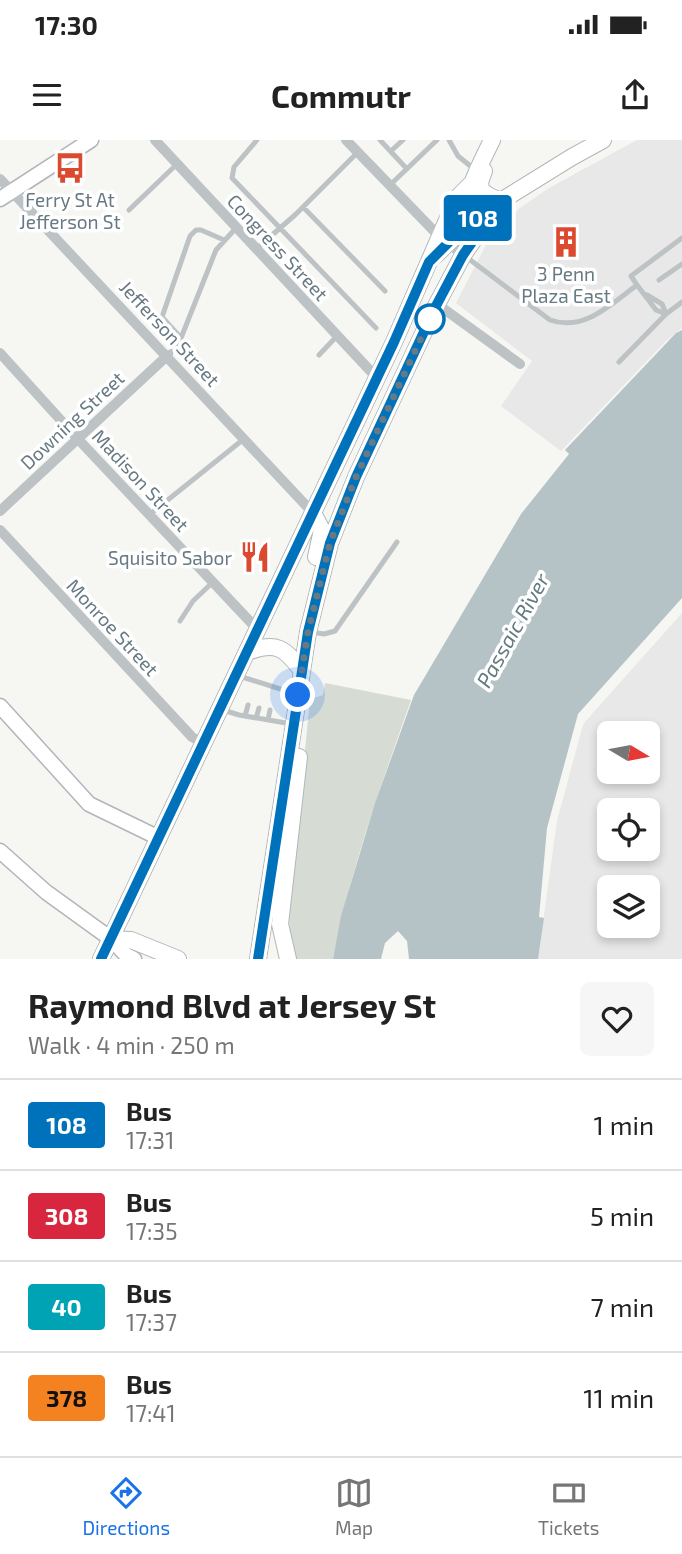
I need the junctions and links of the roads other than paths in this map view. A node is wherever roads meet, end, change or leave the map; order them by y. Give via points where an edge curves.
1 (90, 140) edge
2 (155, 140) edge
3 (257, 140) edge
4 (346, 140) edge
5 (394, 140) edge
6 (403, 140) edge
7 (437, 140) edge
8 (449, 140) edge
9 (492, 140) edge
10 (603, 140) edge
11 (385, 144) edge
12 (358, 152) junction
13 (177, 164) junction
14 (407, 169) junction
15 (477, 171) junction
16 (0, 179) edge
17 (389, 187) junction
18 (6, 195) edge
19 (501, 201) junction
20 (303, 207) junction
21 (129, 210) dead end
22 (236, 228) junction
23 (281, 228) junction
24 (463, 228) junction
25 (682, 239) edge
26 (224, 240) junction
27 (444, 240) junction
28 (256, 249) junction
29 (464, 252) junction
30 (682, 264) edge
31 (659, 281) dead end
32 (637, 285) junction
33 (385, 291) dead end
34 (682, 302) edge
35 (437, 304) junction
36 (666, 314) junction
37 (376, 328) dead end
38 (337, 336) junction
39 (181, 338) junction
40 (0, 353) edge
41 (168, 355) junction
42 (319, 355) dead end
43 (620, 362) dead end
44 (520, 364) dead end
45 (376, 377) junction
46 (77, 438) junction
47 (245, 438) junction
48 (0, 511) edge
49 (313, 513) junction
50 (149, 515) junction
51 (0, 530) edge
52 (397, 542) dead end
53 (212, 582) junction
54 (180, 621) dead end
55 (258, 630) junction
56 (308, 632) junction
57 (248, 652) junction
58 (302, 671) junction
59 (236, 675) junction
60 (298, 695) junction
61 (248, 705) dead end
62 (0, 706) edge
63 (259, 708) dead end
64 (220, 709) junction
65 (270, 710) dead end
66 (245, 716) junction
67 (257, 718) junction
68 (268, 720) junction
69 (293, 724) junction
70 (204, 744) junction
71 (159, 838) junction
72 (0, 851) edge
73 (111, 939) junction
74 (101, 959) edge
75 (134, 959) edge
76 (178, 959) edge
77 (258, 959) edge
78 (288, 959) edge

1 - 18 street
2 - 13 street, Congress Street
3 - 23 lane via 234,167 232,178
4 - 12 street
5 - 11 lane
6 - 11 lane
7 - 14 lane
8 - 15 lane via 458,156
9 - 15 main road
10 - 19 main road
11 - 14 lane
12 - 17 street
12 - 20 lane
13 - 21 lane
13 - 22 street, Congress Street
14 - 17 lane
15 - 19 main road via 484,173 481,190
15 - 24 main road
15 - 27 main road via 460,196
16 - 18 street, Jefferson Street
17 - 27 street
18 - 41 street, Jefferson Street
19 - 24 main road
19 - 29 main road
20 - 23 lane
20 - 33 lane
22 - 26 lane
22 - 28 street, Congress Street
23 - 28 lane
23 - 37 lane
24 - 27 main road
24 - 29 main road
25 - 32 lane via 631,276
26 - 39 lane
26 - 39 lane via 201,230 190,236 162,317
27 - 29 street
27 - 45 main road via 429,262
28 - 38 street, Congress Street
29 - 32 lane via 550,320 560,323 585,321
29 - 35 main road
30 - 31 lane
32 - 36 lane via 662,304
34 - 36 lane
35 - 44 street
35 - 56 main road via 335,530
36 - 43 lane
38 - 42 lane
38 - 45 street, Congress Street
39 - 41 lane
40 - 46 street, Madison Street
41 - 46 street, Downing Street
41 - 47 street, Jefferson Street
45 - 49 main road
46 - 48 street, Downing Street
46 - 50 street, Madison Street
47 - 49 street, Jefferson Street
47 - 50 lane
49 - 55 main road
49 - 56 main road via 322,530 307,592
50 - 53 street, Madison Street
51 - 70 street, Monroe Street via 192,737
52 - 56 lane via 335,631
53 - 54 lane
53 - 55 street, Madison Street
55 - 57 main road
56 - 58 main road
57 - 58 main road via 272,646 282,649
57 - 59 main road
58 - 60 main road
59 - 60 lane via 254,686
59 - 64 main road
60 - 69 main road
60 - 78 main road via 300,744 281,924
61 - 66 lane
62 - 71 street via 89,804
63 - 67 lane
64 - 66 lane
64 - 70 main road
65 - 68 lane
66 - 67 lane
67 - 68 lane
68 - 69 lane
69 - 77 main road
70 - 71 main road
71 - 73 main road
72 - 73 street via 46,892
73 - 74 main road
73 - 75 street
73 - 76 main road via 131,940

